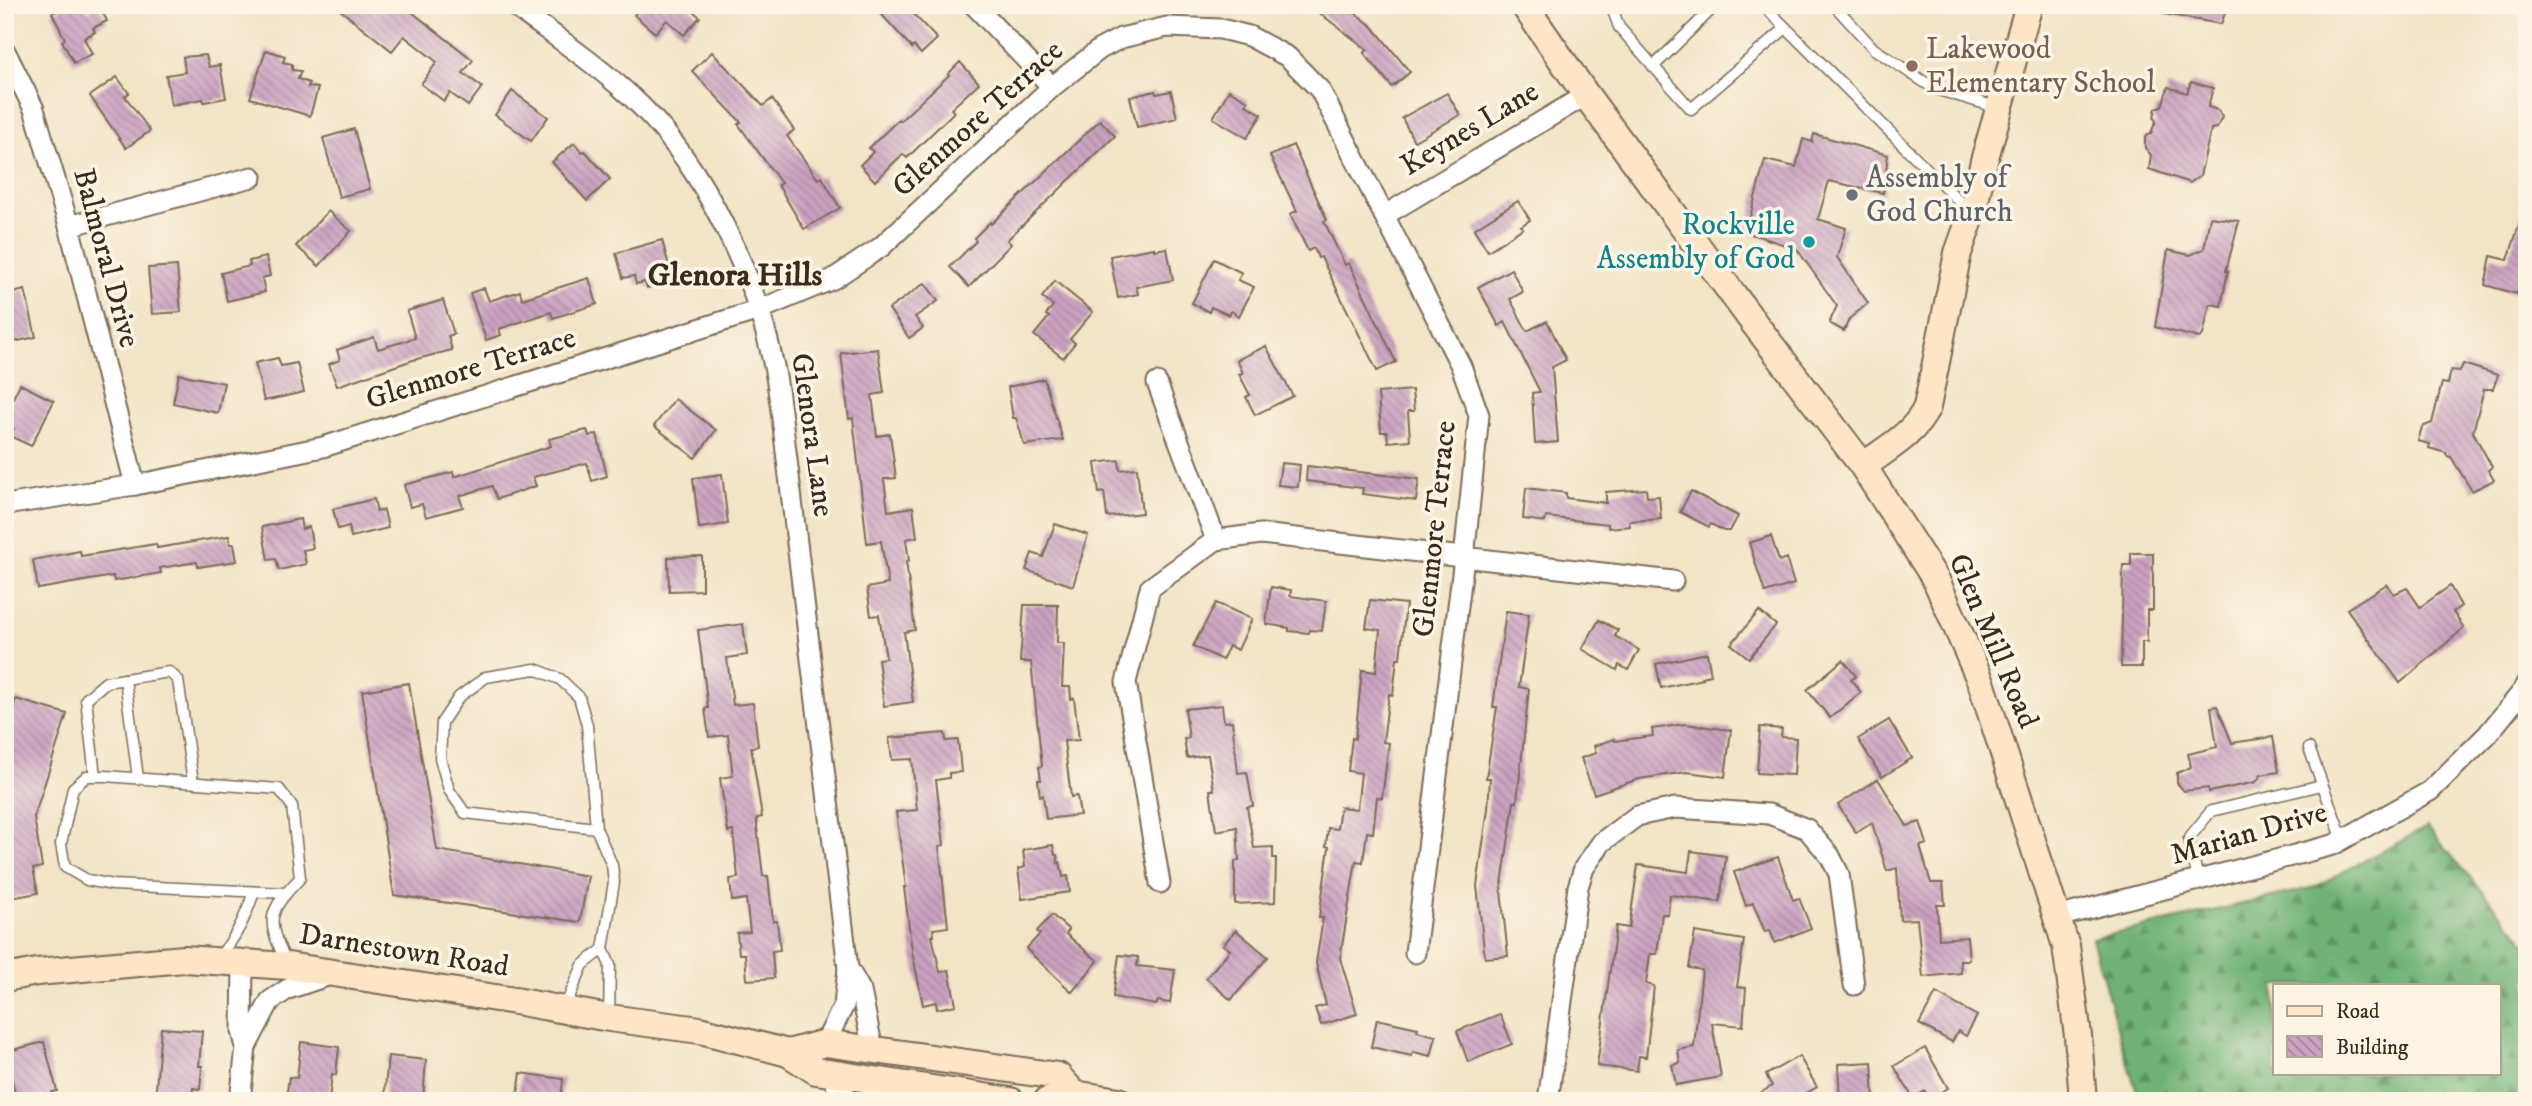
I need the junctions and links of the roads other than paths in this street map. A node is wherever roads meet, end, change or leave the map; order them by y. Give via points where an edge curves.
1 (513, 5) edge
2 (974, 5) edge
3 (1524, 5) edge
4 (1716, 5) edge
5 (1763, 5) edge
6 (1834, 5) edge
7 (2029, 5) edge
8 (1613, 6) edge
9 (1786, 28) junction
10 (5, 51) edge
11 (1653, 66) junction
12 (1052, 87) junction
13 (1586, 94) junction
14 (2000, 108) junction
15 (252, 177) dead end
16 (1972, 214) junction
17 (1385, 215) junction
18 (69, 226) junction
19 (759, 310) junction
20 (1157, 383) dead end
21 (1863, 466) junction
22 (135, 485) junction
23 (5, 505) edge
24 (1216, 540) junction
25 (1464, 558) junction
26 (1672, 581) dead end
27 (125, 679) junction
28 (2527, 682) edge
29 (2309, 747) dead end
30 (95, 776) junction
31 (138, 778) junction
32 (193, 782) junction
33 (2322, 785) junction
34 (596, 828) junction
35 (2343, 840) junction
36 (2198, 880) junction
37 (1160, 883) dead end
38 (254, 892) junction
39 (286, 893) junction
40 (2057, 917) junction
41 (603, 949) junction
42 (1415, 953) dead end
43 (216, 960) junction
44 (243, 963) junction
45 (288, 966) junction
46 (848, 968) junction
47 (336, 973) junction
48 (5, 978) edge
49 (1854, 985) dead end
50 (564, 1009) junction
51 (609, 1018) junction
52 (825, 1044) junction
53 (246, 1047) junction
54 (873, 1050) junction
55 (788, 1053) junction
56 (836, 1075) junction
57 (877, 1092) edge
58 (961, 1094) junction
59 (1074, 1094) junction
60 (240, 1101) edge
61 (843, 1101) edge
62 (1011, 1101) edge
63 (1047, 1101) edge
64 (1119, 1101) edge
65 (1548, 1101) edge
66 (2083, 1101) edge

1 - 19 street, Glenora Lane via 645,109 718,212
2 - 12 street
3 - 13 main road, Glen Mill Road
4 - 11 lane
5 - 9 lane
6 - 14 lane via 1874,49 1936,89
7 - 14 main road
8 - 11 lane via 1619,27
9 - 11 lane via 1691,109
9 - 16 lane
10 - 18 street, Balmoral Drive via 34,109
12 - 17 street, Glenmore Terrace via 1121,38 1167,27 1221,29 1249,36 1287,57 1320,90
12 - 19 street, Glenmore Terrace via 881,247 832,279
13 - 17 street, Keynes Lane
13 - 21 main road, Glen Mill Road
14 - 16 main road
15 - 18 street
16 - 21 main road via 1958,253 1922,420
17 - 25 street, Glenmore Terrace via 1461,366 1479,415
18 - 22 street, Balmoral Drive
19 - 22 street, Glenmore Terrace via 324,447
19 - 46 street, Glenora Lane via 774,362 783,426
20 - 24 street
21 - 40 main road, Glen Mill Road via 1936,580 1981,682
22 - 23 street, Glenmore Terrace
24 - 25 street via 1261,534
24 - 37 street via 1150,588 1126,682
25 - 26 street
25 - 42 street, Glenmore Terrace
27 - 30 lane via 106,682 86,699
27 - 31 lane
27 - 32 lane via 169,673 178,680
28 - 35 street, Marian Drive via 2487,735 2430,791
29 - 33 lane
30 - 31 lane
30 - 38 lane via 87,776 73,788 61,844 65,867 87,880 113,885
31 - 32 lane
32 - 39 lane via 279,789 292,806 300,878
33 - 35 lane
33 - 36 lane via 2211,811 2189,838
34 - 34 lane via 587,725 579,697 560,679 535,670 486,677 459,697 443,722 440,758 449,790 465,813
34 - 41 lane via 614,882
35 - 36 street, Marian Drive
36 - 40 street, Marian Drive
38 - 39 lane
38 - 43 lane via 240,929
39 - 45 lane via 275,906 272,921
40 - 66 main road, Glen Mill Road via 2066,946
41 - 50 lane via 583,965
41 - 51 lane via 610,965
43 - 44 main road, Darnestown Road
43 - 48 main road, Darnestown Road via 184,959
44 - 45 main road, Darnestown Road
44 - 53 street
45 - 47 main road, Darnestown Road
46 - 52 street, Glenora Lane via 844,1004
46 - 54 street, Glenora Lane via 861,991
47 - 50 main road, Darnestown Road
47 - 53 street via 288,989 270,1001
49 - 65 street via 1839,874 1807,829 1769,814 1675,807 1637,816 1602,842 1584,868
50 - 51 main road, Darnestown Road
51 - 55 main road, Darnestown Road via 701,1030
52 - 54 main road, Darnestown Road
52 - 55 main road, Darnestown Road
53 - 60 street
54 - 58 main road
54 - 59 main road, Darnestown Road via 1058,1076
55 - 56 main road, Darnestown Road via 816,1071
56 - 57 main road, Darnestown Road
56 - 61 street
57 - 58 main road, Darnestown Road
58 - 62 main road, Darnestown Road
59 - 63 main road, Darnestown Road
59 - 64 main road, Darnestown Road

